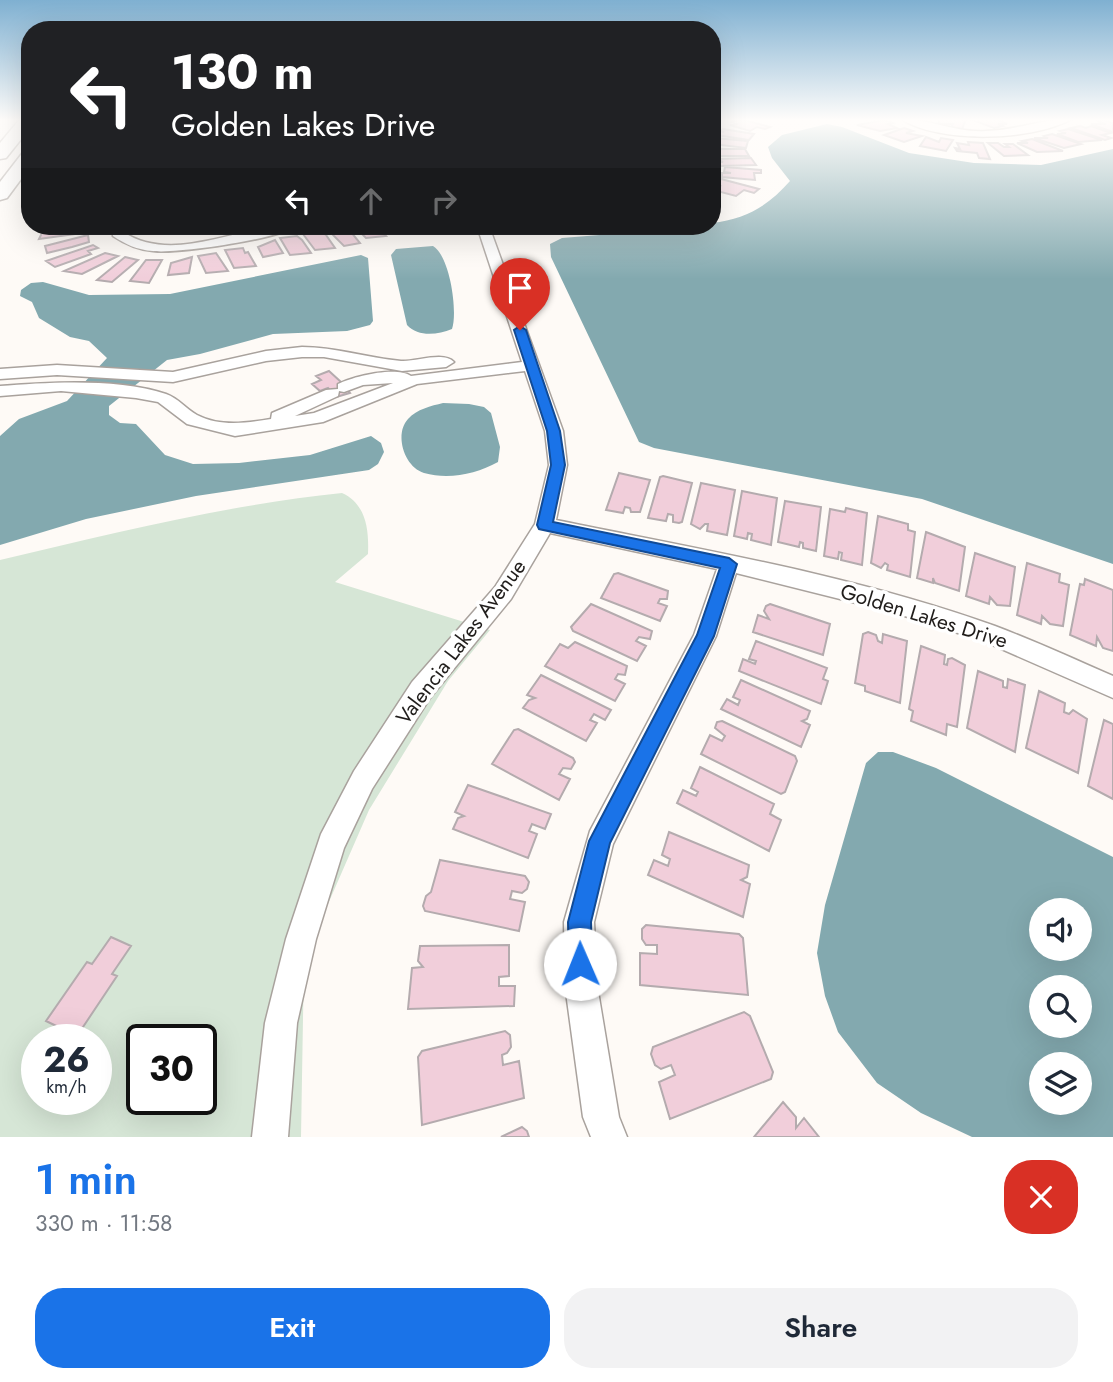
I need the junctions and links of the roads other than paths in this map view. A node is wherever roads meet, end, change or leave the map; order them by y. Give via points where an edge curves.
1 (17, 172) edge
2 (0, 194) edge
3 (119, 235) edge
4 (246, 235) edge
5 (486, 235) edge
6 (530, 359) junction
7 (199, 373) junction
8 (0, 374) edge
9 (451, 375) junction
10 (0, 391) edge
11 (173, 406) junction
12 (260, 427) junction
13 (545, 525) junction
14 (729, 564) junction
15 (1113, 687) edge
16 (270, 1137) edge
17 (609, 1137) edge

1 - 2 main road
3 - 4 street via 163,248
5 - 6 street, Valencia Lakes Avenue
6 - 7 street via 402,366 302,352
6 - 9 street
6 - 13 street, Valencia Lakes Avenue via 554,431 558,465
7 - 8 street via 149,377 77,372
7 - 11 street via 177,395
9 - 12 street via 414,380 317,418
9 - 12 street via 360,380
10 - 11 street via 61,386 136,393 163,398
11 - 12 street via 193,420 215,427
13 - 14 street, Golden Lakes Drive
13 - 16 street, Valencia Lakes Avenue via 503,593 421,690 363,780 331,844 281,1023
14 - 15 street, Golden Lakes Drive via 892,603 990,634
14 - 17 street via 705,636 600,841 579,922 581,985 601,1117

